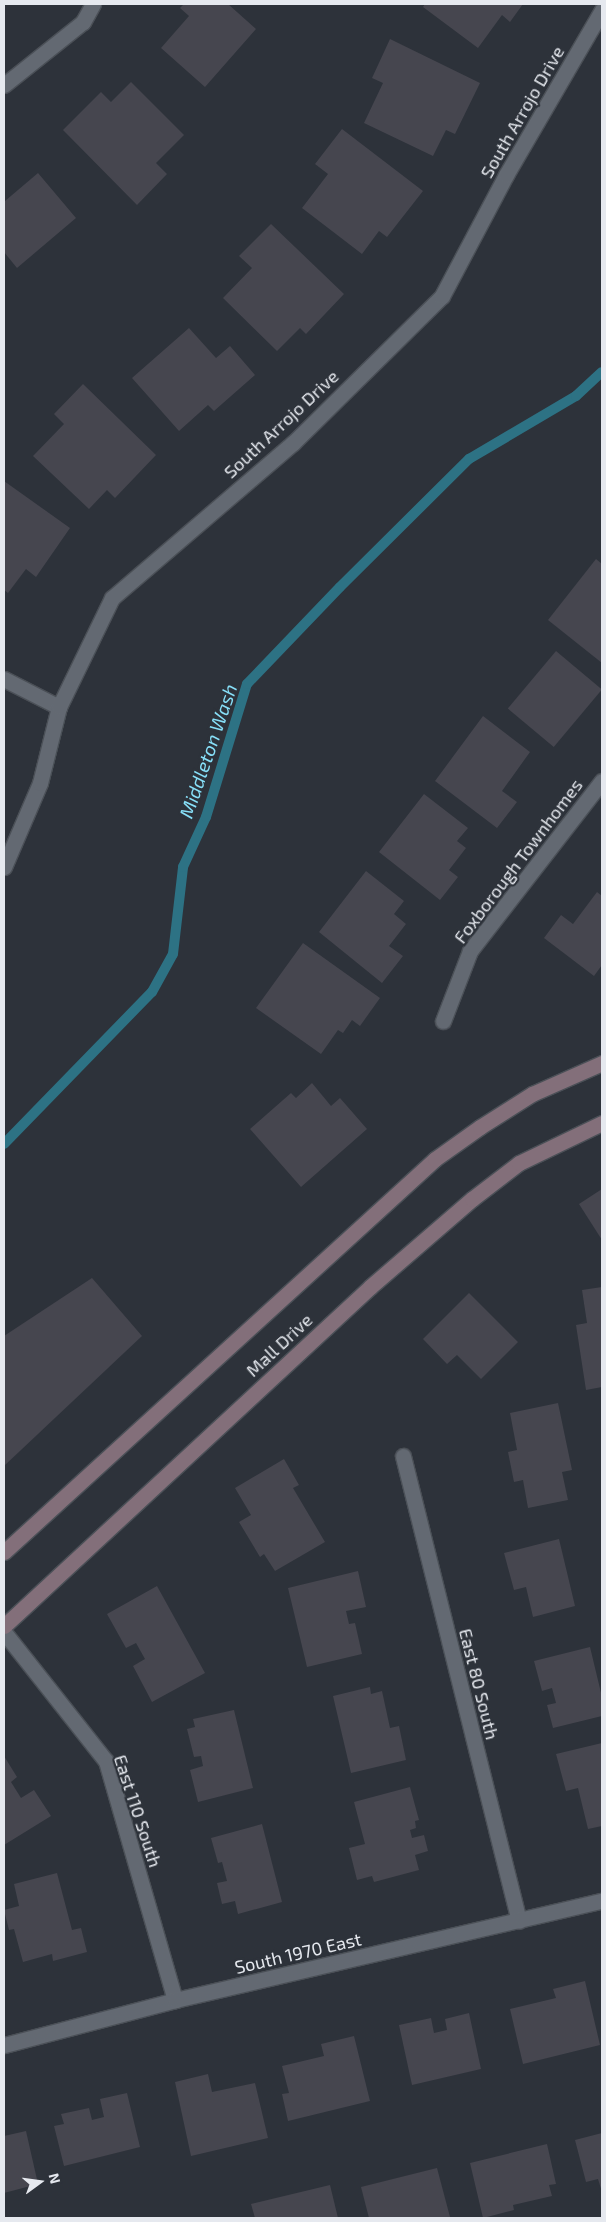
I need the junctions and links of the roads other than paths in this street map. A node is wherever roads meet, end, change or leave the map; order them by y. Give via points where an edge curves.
1 (93, 4) edge
2 (602, 10) edge
3 (4, 85) edge
4 (4, 679) edge
5 (59, 707) junction
6 (602, 781) edge
7 (4, 868) edge
8 (443, 1021) dead end
9 (602, 1063) edge
10 (602, 1123) edge
11 (403, 1456) dead end
12 (4, 1552) edge
13 (4, 1626) edge
14 (4, 1632) edge
15 (602, 1901) edge
16 (519, 1921) junction
17 (176, 2000) junction
18 (4, 2045) edge

1 - 3 street via 83,22
2 - 5 street, South Arrojo Drive via 506,174 442,296 293,443 112,598
4 - 5 street
5 - 7 street, South Arrojo Drive via 40,783
6 - 8 street, Foxborough Townhomes via 470,951
9 - 12 main road, Mall Drive via 532,1094 435,1160
10 - 13 main road, Mall Drive via 519,1163 472,1199 370,1288
11 - 16 street, East 80 South
14 - 17 street, East 110 South via 106,1761
15 - 16 street, South 1970 East
16 - 17 street, South 1970 East
17 - 18 street, South 1970 East

